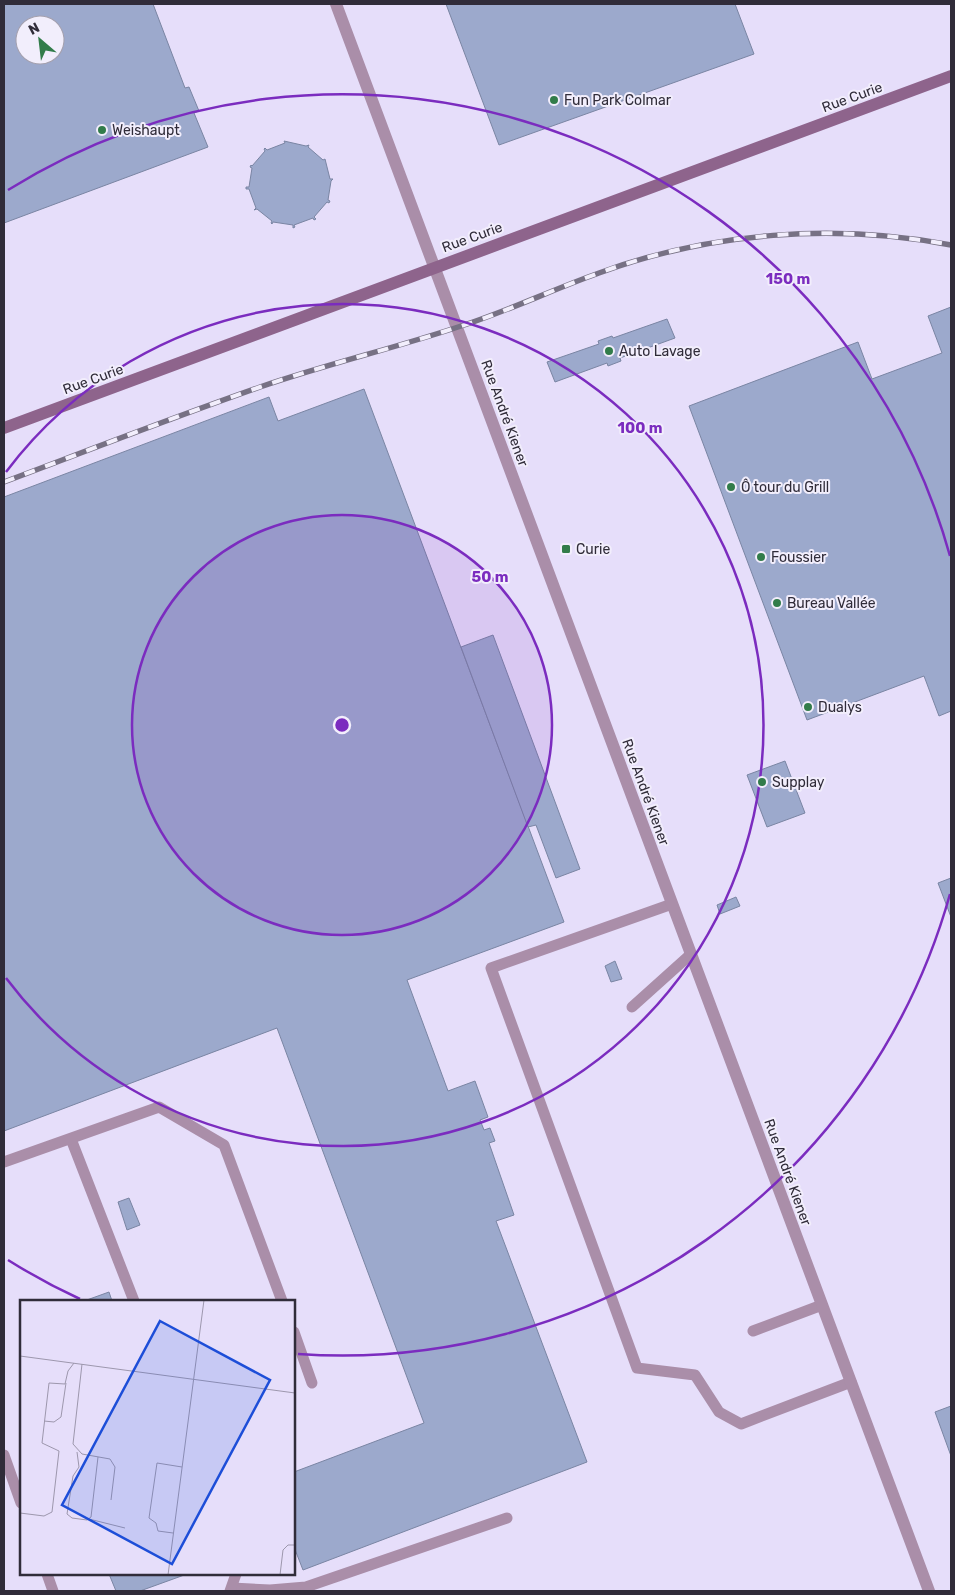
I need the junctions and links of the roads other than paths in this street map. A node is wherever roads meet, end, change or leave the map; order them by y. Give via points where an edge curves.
1 (336, 4) edge
2 (951, 76) edge
3 (434, 267) junction
4 (4, 428) edge
5 (672, 904) junction
6 (690, 954) junction
7 (632, 1006) dead end
8 (70, 1139) junction
9 (4, 1162) edge
10 (134, 1300) edge
11 (282, 1300) edge
12 (822, 1305) junction
13 (753, 1331) dead end
14 (295, 1335) edge
15 (312, 1382) dead end
16 (851, 1382) junction
17 (4, 1455) edge
18 (20, 1501) edge
19 (508, 1518) dead end
20 (46, 1575) edge
21 (236, 1575) edge
22 (231, 1590) edge
23 (53, 1591) edge
24 (929, 1591) edge

1 - 3 street, Rue André Kiener
2 - 3 main road, Rue Curie
3 - 4 main road, Rue Curie
3 - 5 street, Rue André Kiener
5 - 6 street, Rue André Kiener
5 - 16 lane via 492,968 637,1368 694,1375 719,1412 740,1424
6 - 7 lane
6 - 12 street, Rue André Kiener
8 - 9 lane
8 - 10 lane
8 - 11 lane via 159,1107 224,1145
12 - 13 lane
12 - 16 street, Rue André Kiener
14 - 15 lane
16 - 24 street, Rue André Kiener
17 - 18 lane
19 - 22 lane via 306,1587
20 - 23 lane
21 - 22 lane

